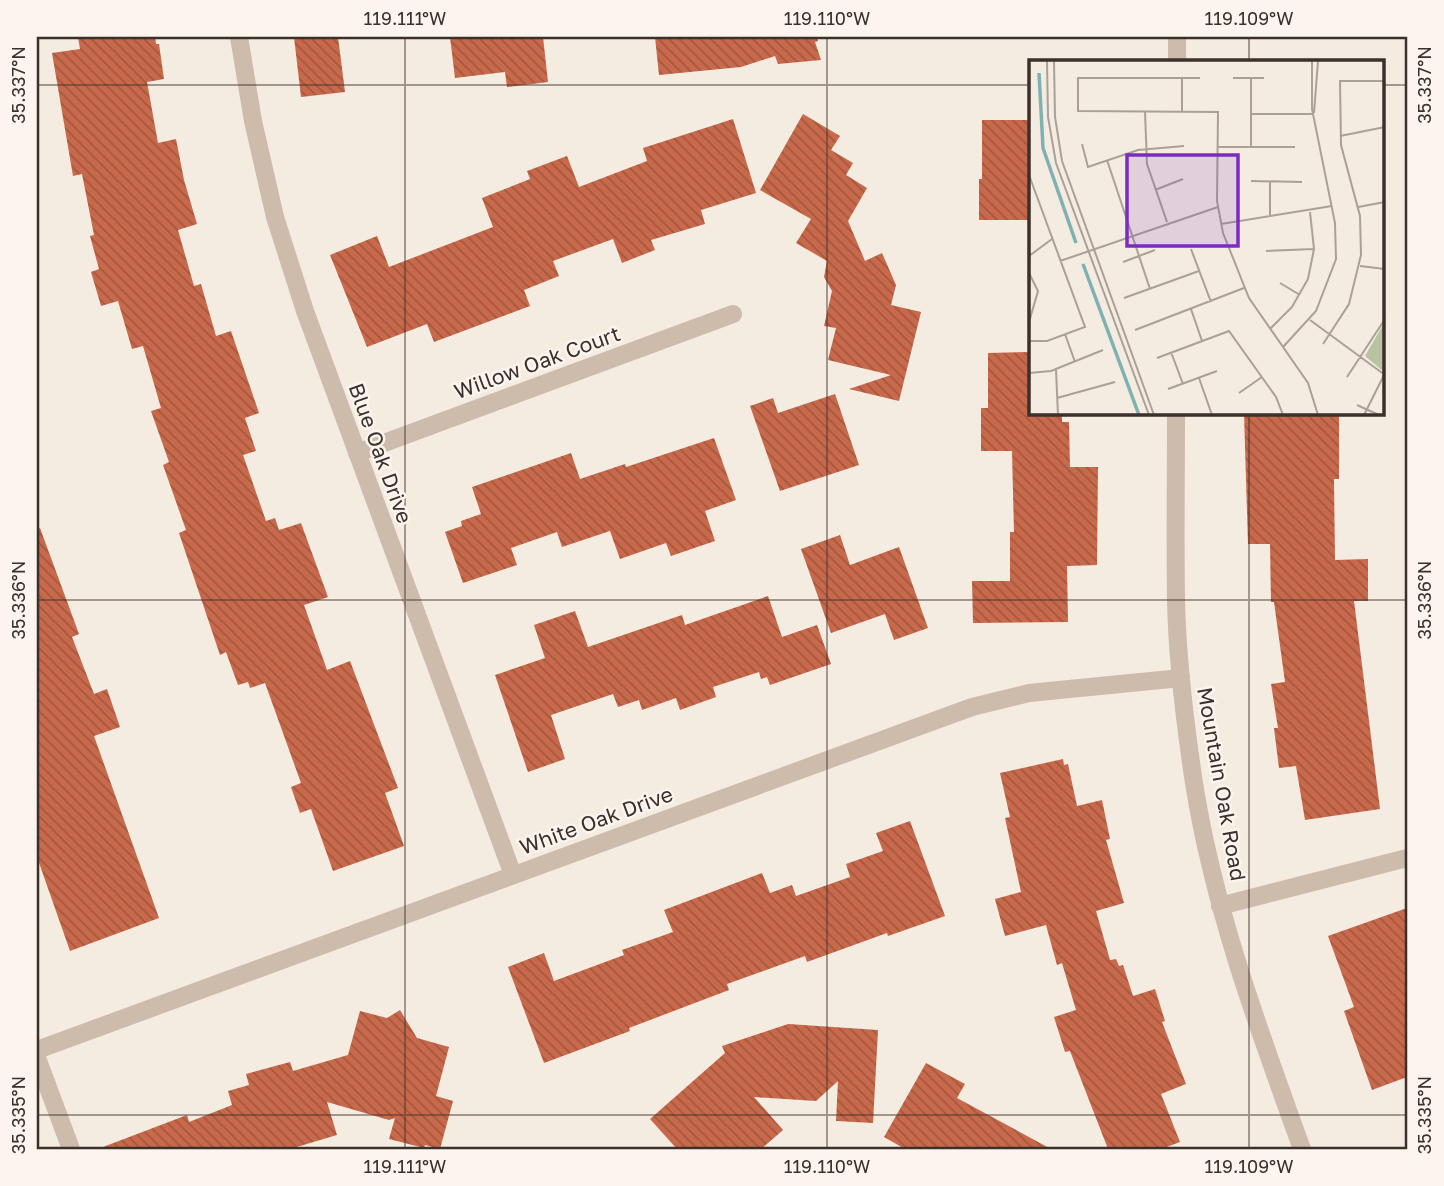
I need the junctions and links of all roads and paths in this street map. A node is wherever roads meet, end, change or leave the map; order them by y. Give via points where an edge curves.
1 (239, 37) edge
2 (1177, 37) edge
3 (1177, 60) edge
4 (733, 314) dead end
5 (1176, 415) edge
6 (357, 453) junction
7 (1181, 678) junction
8 (1407, 858) edge
9 (513, 875) junction
10 (1220, 906) junction
11 (37, 1050) edge
12 (37, 1058) edge
13 (71, 1149) edge
14 (1303, 1149) edge

1 - 6 street, Blue Oak Drive via 275,217
2 - 3 street
4 - 6 street, Willow Oak Court
5 - 7 street, Mountain Oak Road via 1176,600
6 - 9 street, Blue Oak Drive
7 - 9 street, White Oak Drive via 1029,693 972,707
7 - 10 street, Mountain Oak Road via 1195,785
8 - 10 street
9 - 11 street, White Oak Drive
10 - 14 street, Mountain Oak Road via 1254,1018
12 - 13 street

